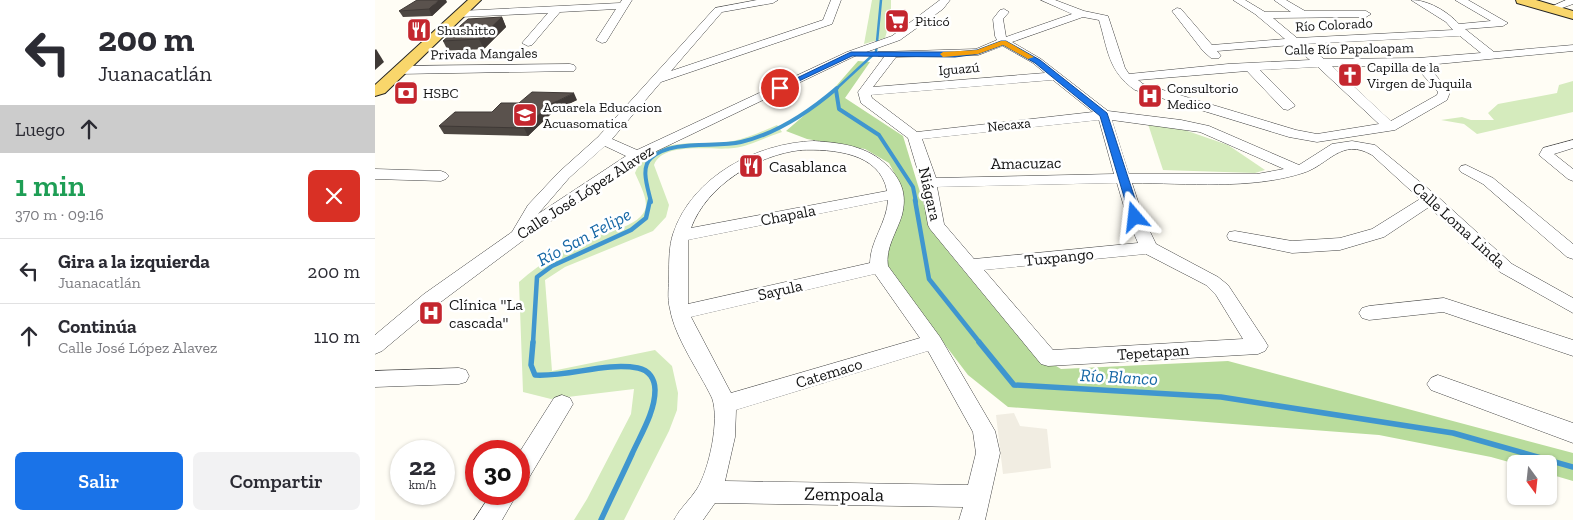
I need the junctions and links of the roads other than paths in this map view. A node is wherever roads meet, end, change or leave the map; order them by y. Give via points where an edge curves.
1 (475, 0) edge
2 (773, 0) edge
3 (836, 0) edge
4 (945, 0) edge
5 (1047, 0) edge
6 (1238, 0) edge
7 (1279, 0) edge
8 (1284, 0) edge
9 (1415, 0) edge
10 (1460, 0) edge
11 (1522, 0) edge
12 (1573, 1) edge
13 (625, 3) edge
14 (1174, 8) dead end
15 (557, 9) junction
16 (1551, 9) junction
17 (1004, 12) dead end
18 (460, 14) junction
19 (1082, 14) junction
20 (1366, 14) dead end
21 (1262, 15) junction
22 (1304, 15) junction
23 (1573, 15) edge
24 (1459, 30) junction
25 (601, 40) dead end
26 (1004, 42) junction
27 (1294, 42) junction
28 (529, 43) dead end
29 (1573, 48) edge
30 (1207, 49) junction
31 (867, 52) junction
32 (893, 54) junction
33 (1493, 56) junction
34 (1418, 62) junction
35 (1321, 64) junction
36 (1249, 67) junction
37 (570, 68) dead end
38 (1228, 68) junction
39 (398, 70) junction
40 (1056, 76) junction
41 (1126, 78) junction
42 (653, 82) junction
43 (864, 92) junction
44 (376, 95) edge
45 (1288, 106) dead end
46 (1104, 115) junction
47 (1390, 127) junction
48 (914, 136) junction
49 (603, 140) junction
50 (1573, 144) edge
51 (1377, 152) joint
52 (637, 155) junction
53 (1299, 170) junction
54 (1466, 170) dead end
55 (375, 174) edge
56 (441, 176) dead end
57 (1573, 176) edge
58 (1124, 178) junction
59 (929, 183) junction
60 (897, 194) junction
61 (1431, 199) junction
62 (519, 234) junction
63 (680, 236) junction
64 (1235, 236) dead end
65 (1149, 248) junction
66 (1573, 253) edge
67 (969, 266) junction
68 (879, 267) junction
69 (1573, 306) edge
70 (680, 313) junction
71 (1369, 313) dead end
72 (933, 342) junction
73 (375, 346) edge
74 (1573, 348) edge
75 (1048, 358) joint
76 (459, 376) dead end
77 (375, 379) edge
78 (1438, 384) dead end
79 (562, 404) dead end
80 (725, 404) junction
81 (1573, 433) edge
82 (530, 455) edge
83 (709, 492) junction
84 (979, 496) junction
85 (497, 505) edge
86 (487, 520) edge
87 (687, 520) edge
88 (973, 520) edge

1 - 18 main road
2 - 42 street via 719,10
3 - 42 street via 828,22
4 - 31 street, Calle José López Alavez via 896,38
5 - 19 street
6 - 21 street
7 - 8 street
7 - 22 street
9 - 24 street via 1450,20
10 - 24 street, Río Colorado via 1503,23
11 - 16 main road
12 - 16 street
13 - 15 street
13 - 25 street
14 - 30 street
15 - 18 street
15 - 28 street
16 - 23 main road
17 - 26 street via 999,19 1000,36
18 - 39 main road
19 - 26 street
19 - 41 street via 1104,18 1119,68
20 - 22 street
21 - 22 street
21 - 27 street
24 - 27 street, Río Colorado
24 - 33 street
26 - 32 street via 973,53
26 - 40 street
27 - 30 street, Río Colorado
27 - 35 street
29 - 33 street, Calle Río Papaloapam
30 - 38 street
31 - 32 street
31 - 52 street, Calle José López Alavez
32 - 43 street
33 - 34 street, Calle Río Papaloapam
34 - 35 street, Calle Río Papaloapam
34 - 47 street via 1445,92 1442,97
35 - 36 street, Calle Río Papaloapam
35 - 47 street
36 - 38 street, Calle Río Papaloapam
36 - 45 street
37 - 39 street, Privada Mangales
38 - 41 street, Calle Río Papaloapam
39 - 44 main road
40 - 43 street, Iguazú
40 - 46 street
41 - 47 street via 1139,87 1294,134 1317,138
42 - 49 street
43 - 48 street via 866,100
46 - 48 street, Necaxa
46 - 53 street, Necaxa via 1204,129
46 - 58 street
48 - 59 street, Niágara
49 - 52 street
49 - 62 street via 534,208
50 - 57 street via 1548,151 1546,155
51 - 53 street, Amacuzac via 1352,145 1337,147
51 - 61 street, Calle Loma Linda
52 - 62 street, Calle José López Alavez
53 - 58 street, Amacuzac via 1257,179
54 - 66 street via 1488,181
55 - 56 street
58 - 59 street, Amacuzac
58 - 65 street via 1135,217
59 - 67 street, Niágara via 935,225
60 - 63 street, Chapala
60 - 63 street via 886,172 869,157 819,145 789,146 761,154 732,170 694,206
60 - 68 street via 895,213 877,257
61 - 64 street via 1378,233 1340,244 1292,248
61 - 69 street, Calle Loma Linda via 1506,268
62 - 73 street, Calle José López Alavez via 431,299
63 - 70 street
65 - 67 street, Tuxpango
65 - 75 street, Tepetapan via 1212,281 1222,290 1258,346
67 - 75 street, Niágara
68 - 70 street, Sayula
68 - 72 street
70 - 80 street
71 - 74 street via 1444,305
72 - 80 street, Catemaco
72 - 84 street via 984,431 988,453
76 - 77 street
78 - 81 street
79 - 82 street
80 - 83 street via 726,433
83 - 84 street, Zempoala
83 - 87 street
84 - 88 street
85 - 86 street

